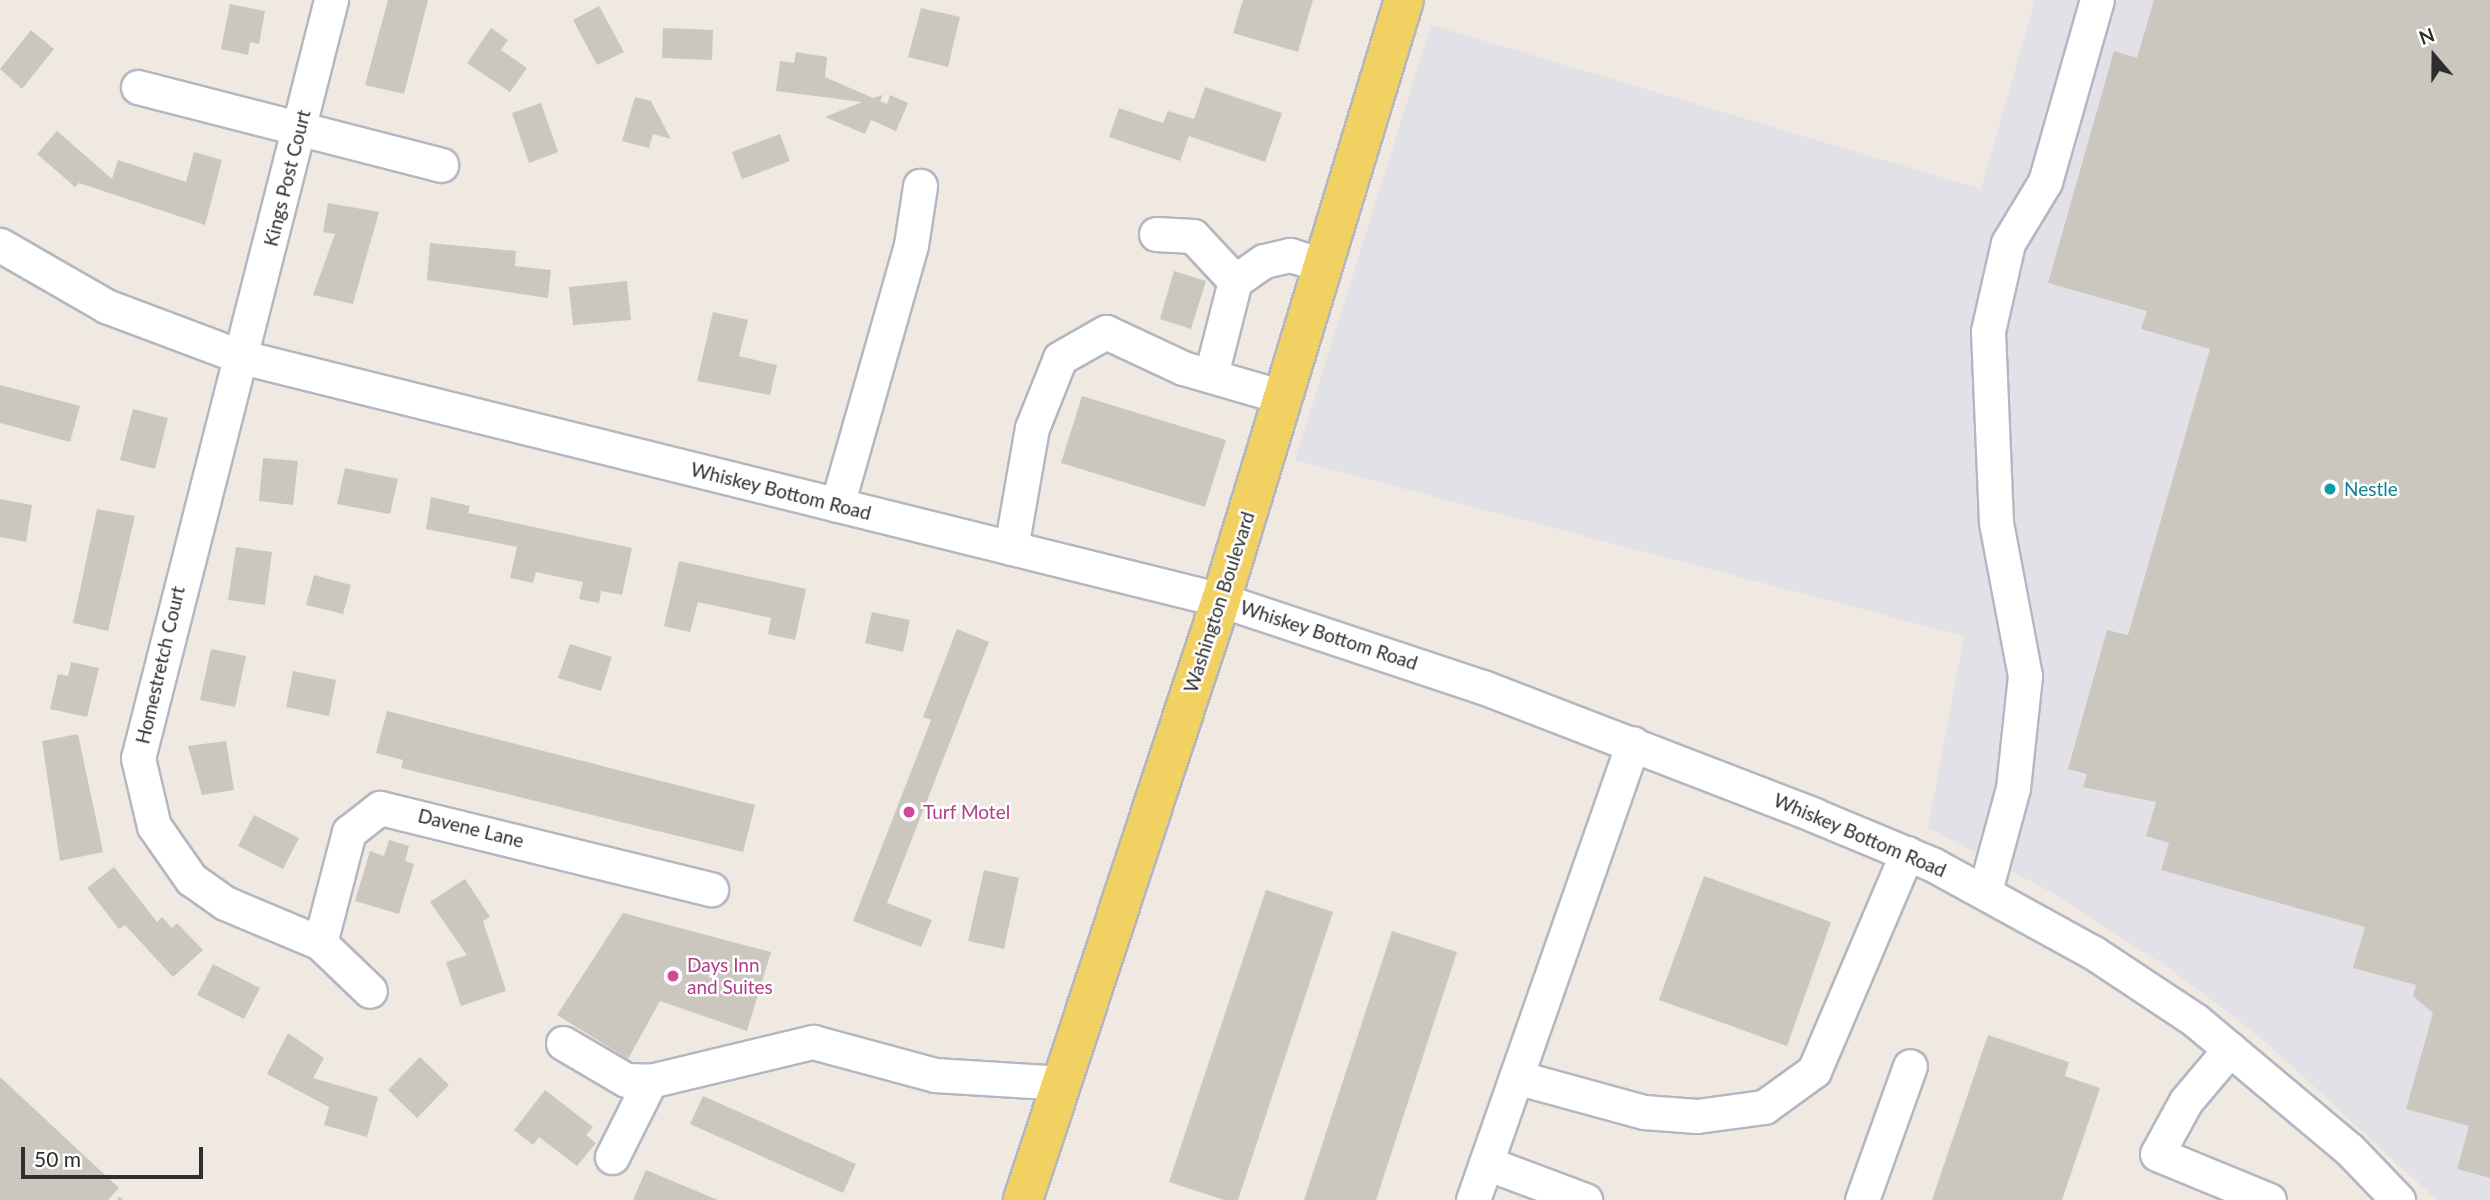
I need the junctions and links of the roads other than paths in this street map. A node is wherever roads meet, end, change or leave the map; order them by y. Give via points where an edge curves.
1 (331, 0) edge
2 (1404, 0) edge
3 (2097, 0) edge
4 (138, 87) dead end
5 (300, 128) junction
6 (441, 165) dead end
7 (920, 186) dead end
8 (1156, 234) dead end
9 (0, 245) edge
10 (1323, 265) junction
11 (1235, 281) junction
12 (242, 357) junction
13 (1211, 375) junction
14 (1283, 397) junction
15 (838, 505) junction
16 (1011, 548) junction
17 (1221, 600) junction
18 (1633, 743) junction
19 (1907, 853) junction
20 (711, 889) dead end
21 (1985, 891) junction
22 (320, 943) junction
23 (370, 992) dead end
24 (563, 1042) dead end
25 (2230, 1049) junction
26 (1910, 1066) dead end
27 (1516, 1077) junction
28 (650, 1081) junction
29 (1062, 1083) junction
30 (612, 1157) dead end
31 (1486, 1163) junction
32 (1023, 1200) edge
33 (1473, 1200) edge
34 (1585, 1200) edge
35 (1862, 1200) edge
36 (2269, 1200) edge
37 (2398, 1200) edge

1 - 5 street, Kings Post Court
2 - 10 main road, Washington Boulevard
3 - 21 street via 2045,183 2008,243 1988,331 1996,522 2025,676 2013,788
4 - 5 street
5 - 6 street
5 - 12 street, Kings Post Court
7 - 15 street via 911,245
8 - 11 street via 1193,236
9 - 12 street, Whiskey Bottom Road via 106,306
10 - 11 street via 1290,255 1264,261
10 - 14 main road, Washington Boulevard
11 - 13 street
12 - 15 street, Whiskey Bottom Road
12 - 22 street, Homestretch Court via 143,721 138,758 154,826 191,880 225,903
13 - 14 street
13 - 16 street via 1106,332 1060,358 1032,428
14 - 17 main road, Washington Boulevard
15 - 16 street, Whiskey Bottom Road
16 - 17 street, Whiskey Bottom Road
17 - 18 street, Whiskey Bottom Road
17 - 29 main road, Washington Boulevard
18 - 19 street, Whiskey Bottom Road
18 - 27 street
19 - 21 street, Whiskey Bottom Road
19 - 27 street via 1814,1071 1764,1107 1697,1116 1644,1112
20 - 22 street, Davene Lane via 380,808 349,832
21 - 25 street, Whiskey Bottom Road via 2094,953
22 - 23 street, Homestretch Court
24 - 28 street via 626,1080
25 - 36 street via 2186,1101 2157,1154
25 - 37 street, Whiskey Bottom Road via 2349,1149
26 - 35 street
27 - 31 street
28 - 29 street via 813,1042 935,1075
28 - 30 street
29 - 32 main road, Washington Boulevard
31 - 33 street
31 - 34 street

